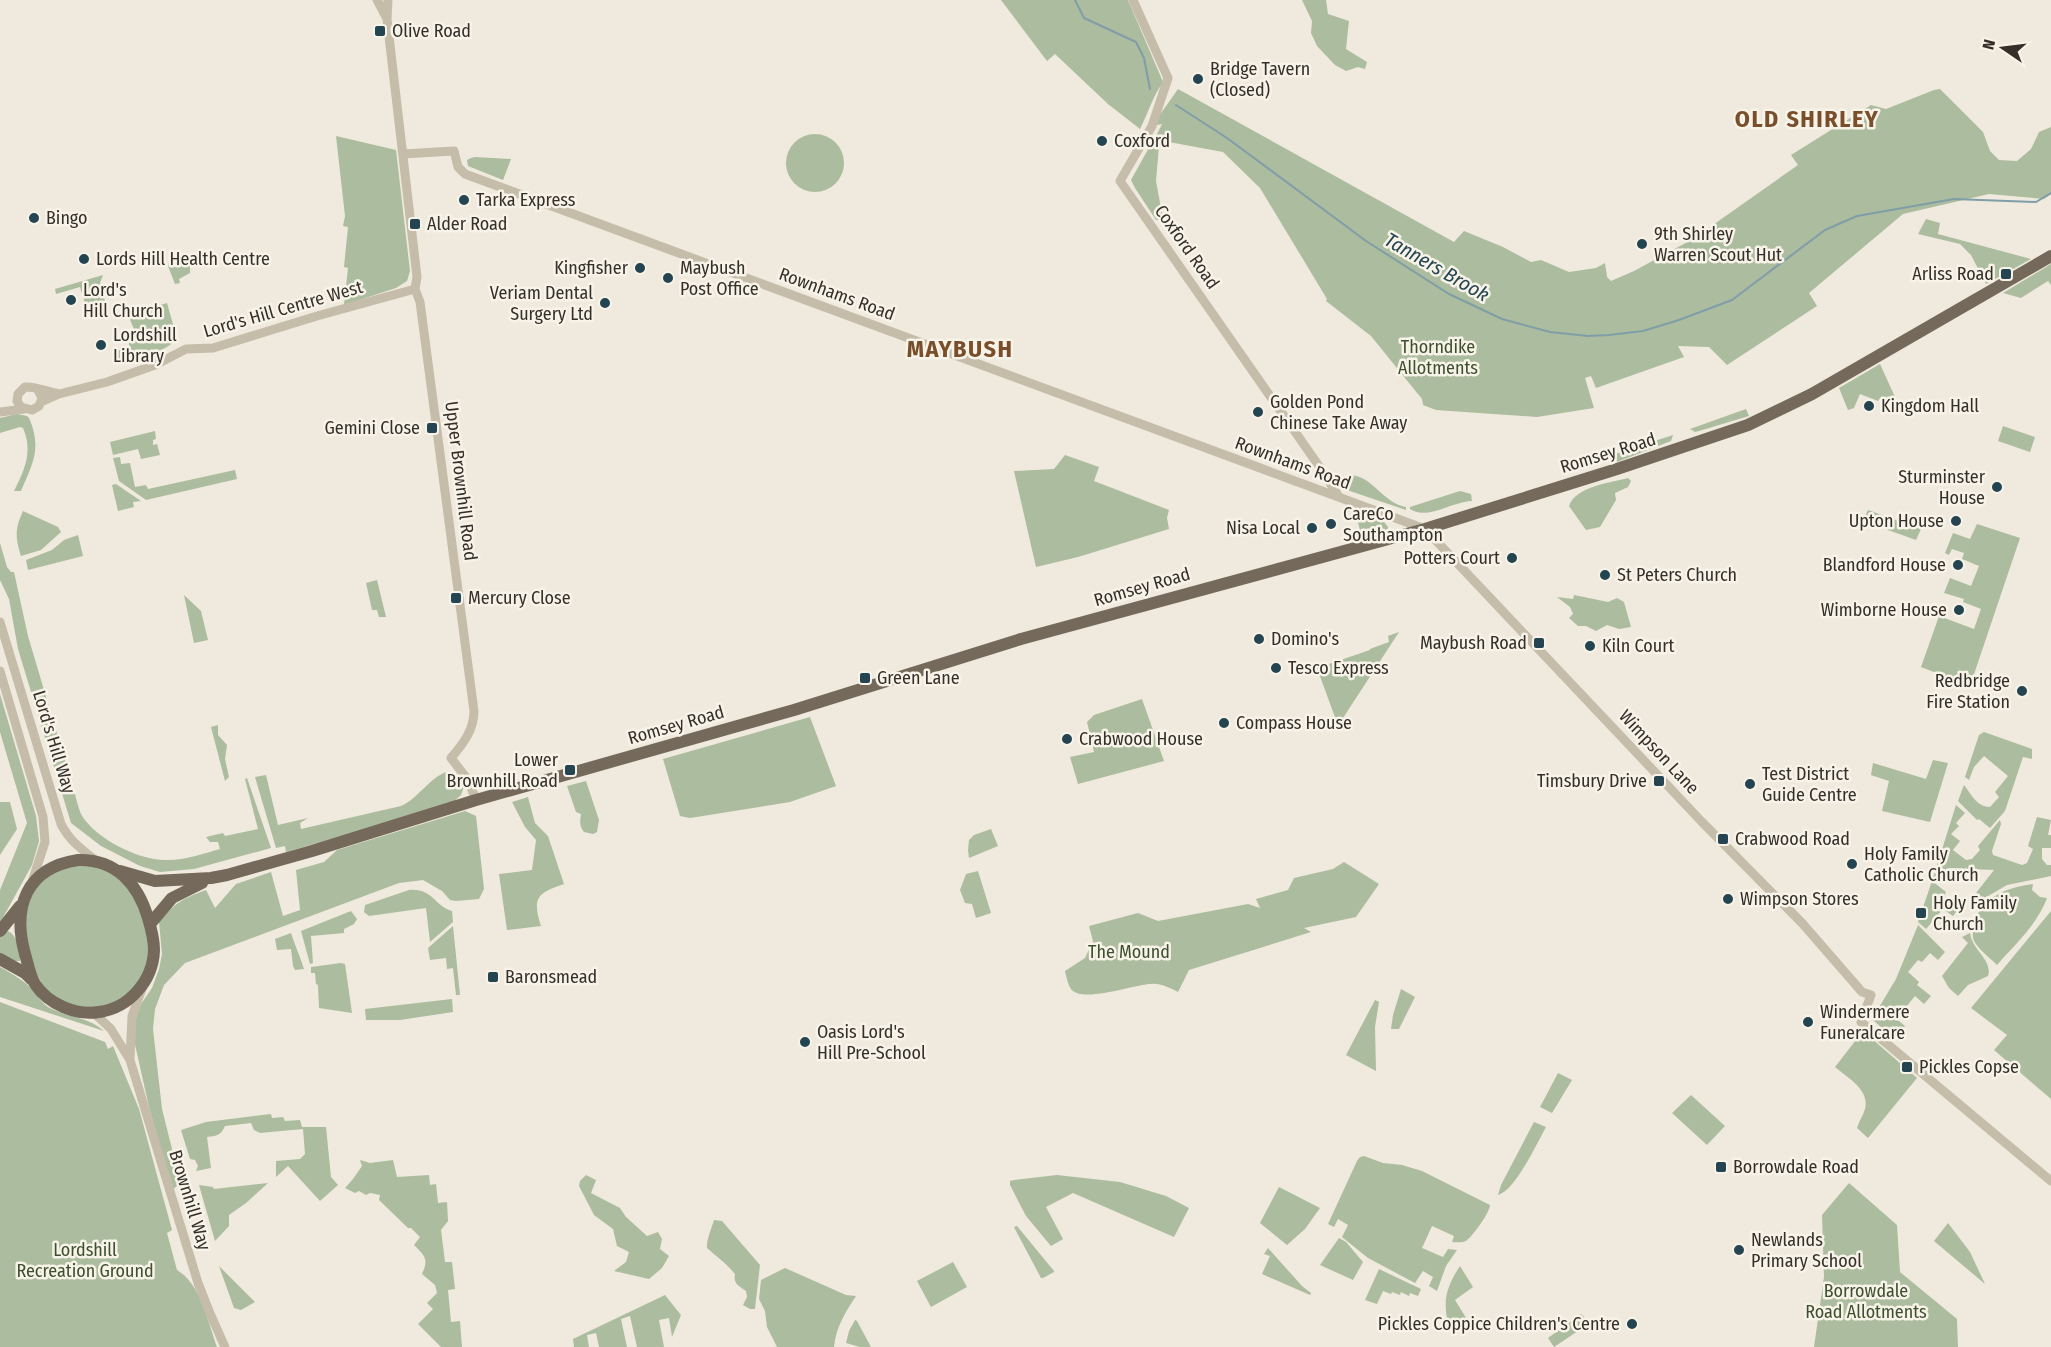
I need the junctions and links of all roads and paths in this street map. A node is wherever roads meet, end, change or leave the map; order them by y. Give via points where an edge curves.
1 (377, 0) edge
2 (388, 0) edge
3 (1133, 0) edge
4 (387, 19) junction
5 (403, 154) junction
6 (2051, 256) edge
7 (416, 289) junction
8 (38, 390) junction
9 (59, 394) junction
10 (17, 398) junction
11 (41, 402) junction
12 (24, 410) junction
13 (0, 411) edge
14 (1339, 497) junction
15 (1425, 529) junction
16 (0, 621) edge
17 (0, 671) edge
18 (476, 800) junction
19 (95, 860) junction
20 (120, 872) junction
21 (211, 878) junction
22 (32, 884) junction
23 (22, 902) junction
24 (150, 924) junction
25 (0, 931) edge
26 (0, 959) edge
27 (145, 981) junction
28 (34, 983) junction
29 (93, 1013) junction
30 (130, 1060) junction
31 (2051, 1181) edge
32 (225, 1347) edge

1 - 4 street
2 - 4 street
3 - 14 street, Coxford Road via 1168,78 1152,126 1120,181
4 - 5 street, Upper Brownhill Road
5 - 7 street, Upper Brownhill Road
5 - 14 street, Rownhams Road via 454,151 458,167 465,174
6 - 15 main road, Romsey Road via 1812,394 1748,425
7 - 9 street, Lord's Hill Centre West via 213,348 186,349 156,366
7 - 18 street, Upper Brownhill Road via 474,711 469,732 451,758 468,780
8 - 9 street, Lord's Hill Centre West
8 - 10 street via 25,387
8 - 11 street
9 - 11 street, Lord's Hill Centre West
10 - 12 street
10 - 13 street
11 - 12 street via 36,409
12 - 13 street
14 - 15 street, Rownhams Road
15 - 18 main road, Romsey Road via 1021,639 772,716
15 - 31 street, Wimpson Lane via 1802,923 1862,992 1871,995 1861,1022
16 - 19 street, Lord's Hill Way via 61,824 66,835
17 - 22 street, Lord's Hill Way via 44,824 45,842
18 - 21 main road, Romsey Road
19 - 20 main road
19 - 22 main road via 66,862
20 - 21 main road, Romsey Road via 155,881
20 - 24 main road via 138,892
21 - 24 main road, Romsey Road via 172,898
22 - 23 main road
23 - 25 main road
23 - 28 main road via 19,932
24 - 27 main road via 154,949 151,971
26 - 28 main road
27 - 29 main road via 121,1006
27 - 30 street, Brownhill Way via 132,1017
28 - 29 main road via 50,1000 66,1008
29 - 30 street, Brownhill Way via 111,1029
30 - 32 street, Brownhill Way via 198,1283

